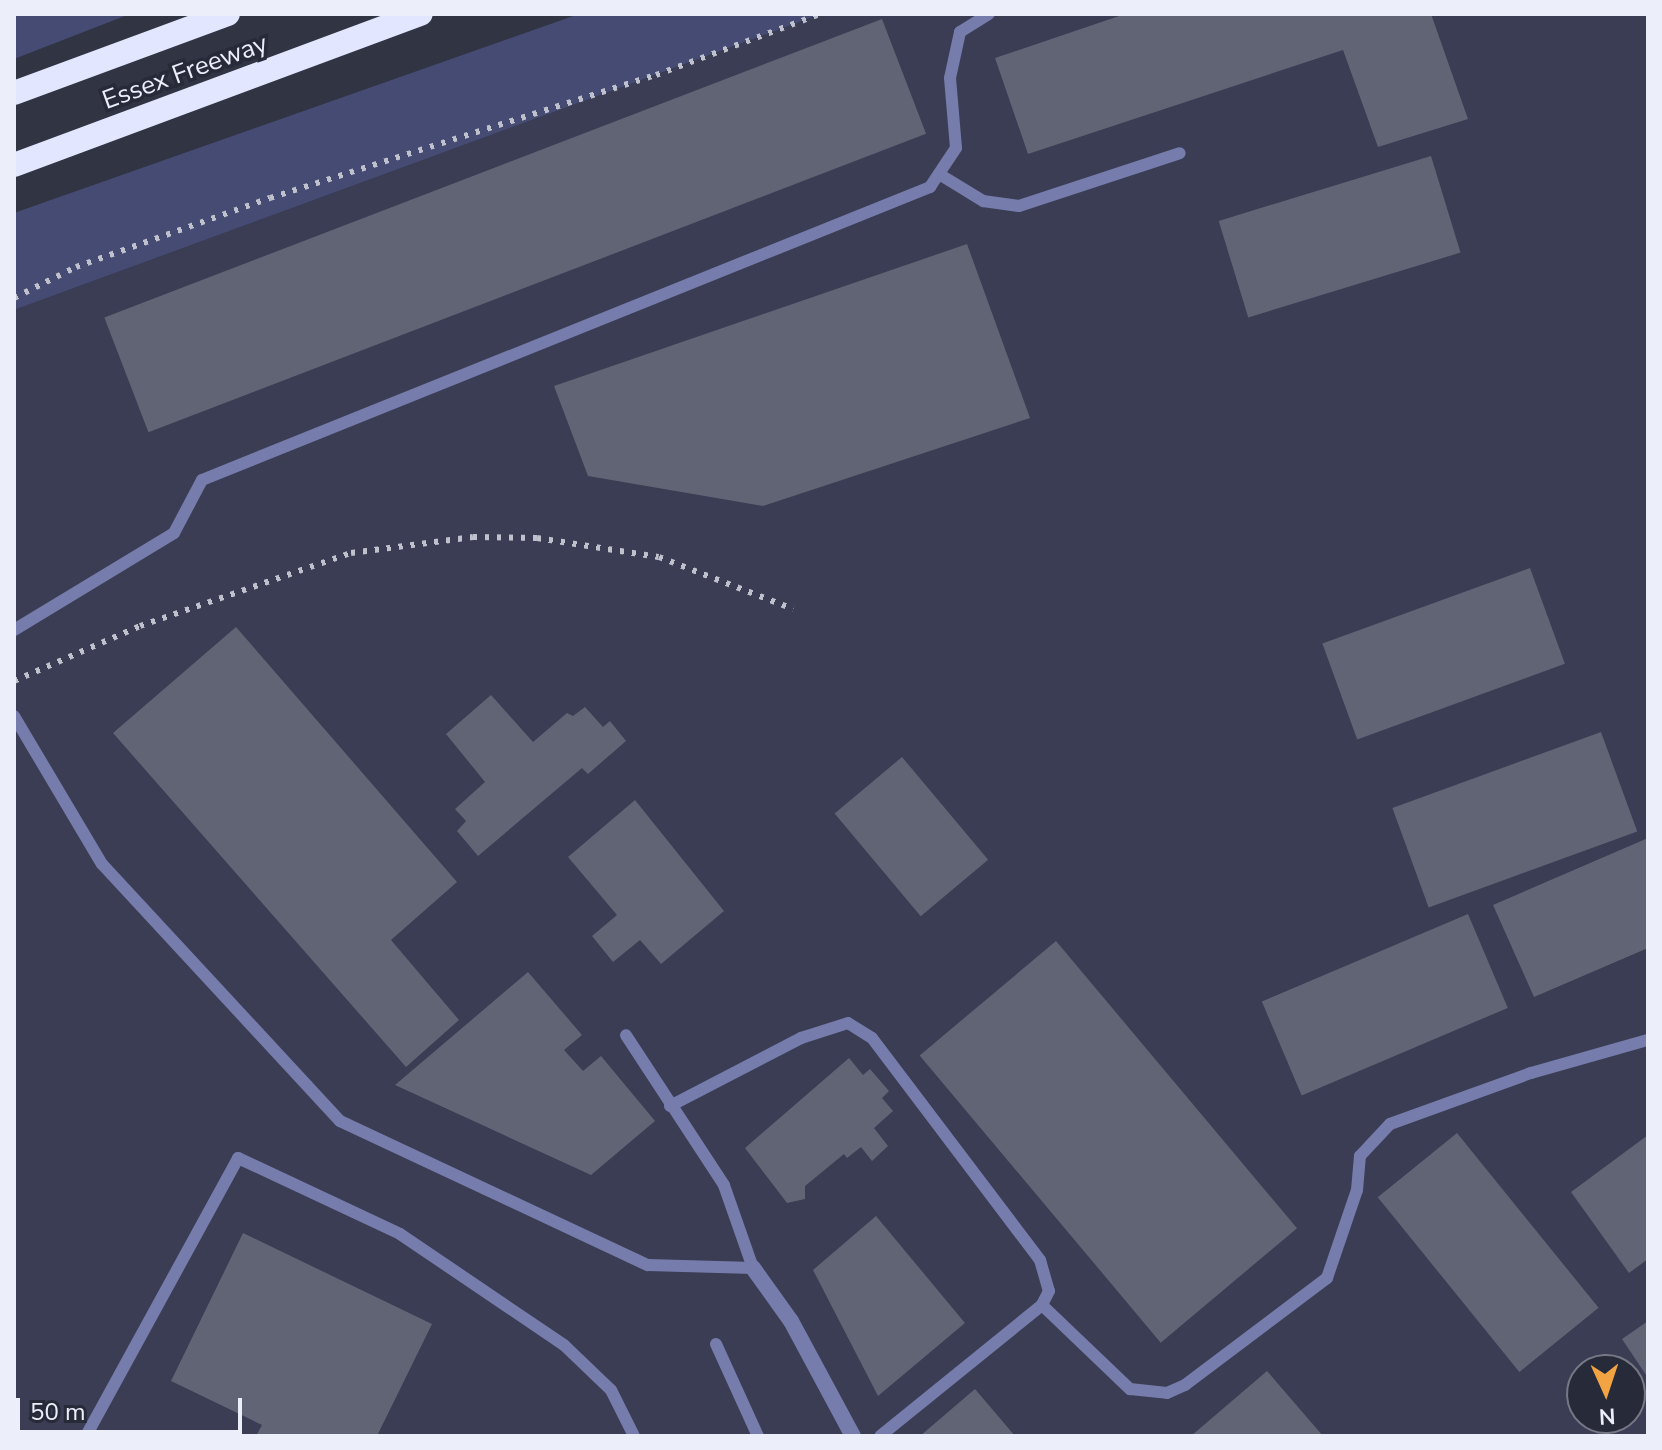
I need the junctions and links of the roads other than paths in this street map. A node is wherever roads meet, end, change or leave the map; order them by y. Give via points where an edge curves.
1 (228, 14) edge
2 (421, 14) edge
3 (989, 14) edge
4 (14, 93) edge
5 (1180, 153) dead end
6 (14, 165) edge
7 (939, 174) junction
8 (14, 630) edge
9 (14, 716) edge
10 (626, 1035) dead end
11 (1648, 1040) edge
12 (670, 1106) junction
13 (753, 1268) junction
14 (1042, 1305) junction
15 (716, 1344) dead end
16 (86, 1436) edge
17 (634, 1436) edge
18 (758, 1436) edge
19 (853, 1436) edge
20 (880, 1436) edge

1 - 4 highway, Essex Freeway
2 - 6 highway, Essex Freeway
3 - 7 lane via 960,32 950,78 956,148
5 - 7 lane via 1019,206 983,201
7 - 8 lane via 930,187 202,480 174,533
9 - 13 lane via 102,864 340,1121 648,1265
10 - 12 lane
11 - 14 lane via 1531,1073 1390,1124 1360,1156 1357,1190 1327,1278 1185,1385 1167,1393 1130,1389
12 - 13 lane via 724,1185
12 - 14 lane via 827,1027 848,1023 862,1030 1040,1260 1049,1291
13 - 19 street via 791,1321
14 - 20 lane
15 - 18 lane
16 - 17 lane via 238,1158 400,1234 564,1345 611,1390

